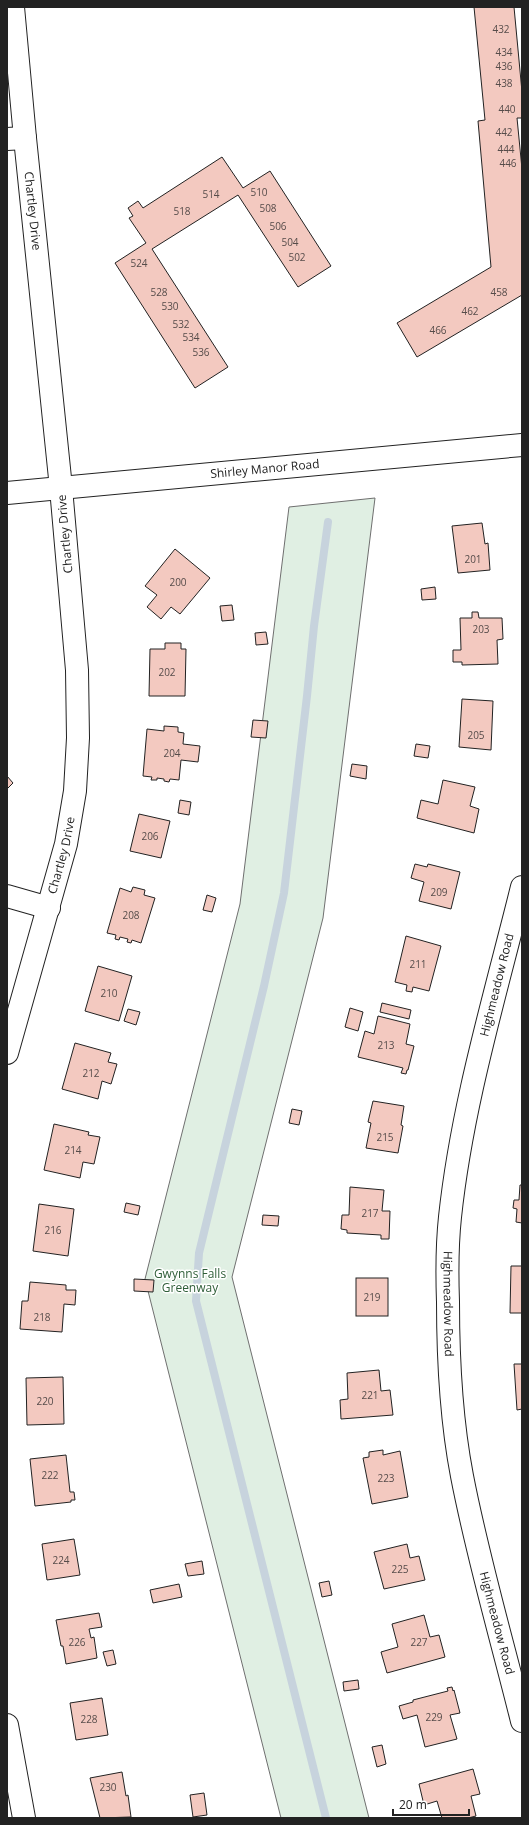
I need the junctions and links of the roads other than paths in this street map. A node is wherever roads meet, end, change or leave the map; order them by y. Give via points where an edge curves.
1 (13, 7) edge
2 (16, 138) edge
3 (522, 445) edge
4 (61, 488) junction
5 (7, 493) edge
6 (522, 887) edge
7 (7, 896) edge
8 (49, 908) junction
9 (7, 1053) edge
10 (522, 1721) edge
11 (7, 1725) edge
12 (24, 1818) edge

1 - 2 street, Chartley Drive
2 - 4 street, Chartley Drive
3 - 4 street, Shirley Manor Road
4 - 5 street, Shirley Manor Road
4 - 8 street, Chartley Drive via 77,670 78,738 75,791 66,844
6 - 10 street, Highmeadow Road via 474,1078 459,1150 450,1218 447,1273 448,1349 462,1475
7 - 8 street
8 - 9 street, Chartley Drive
11 - 12 street

